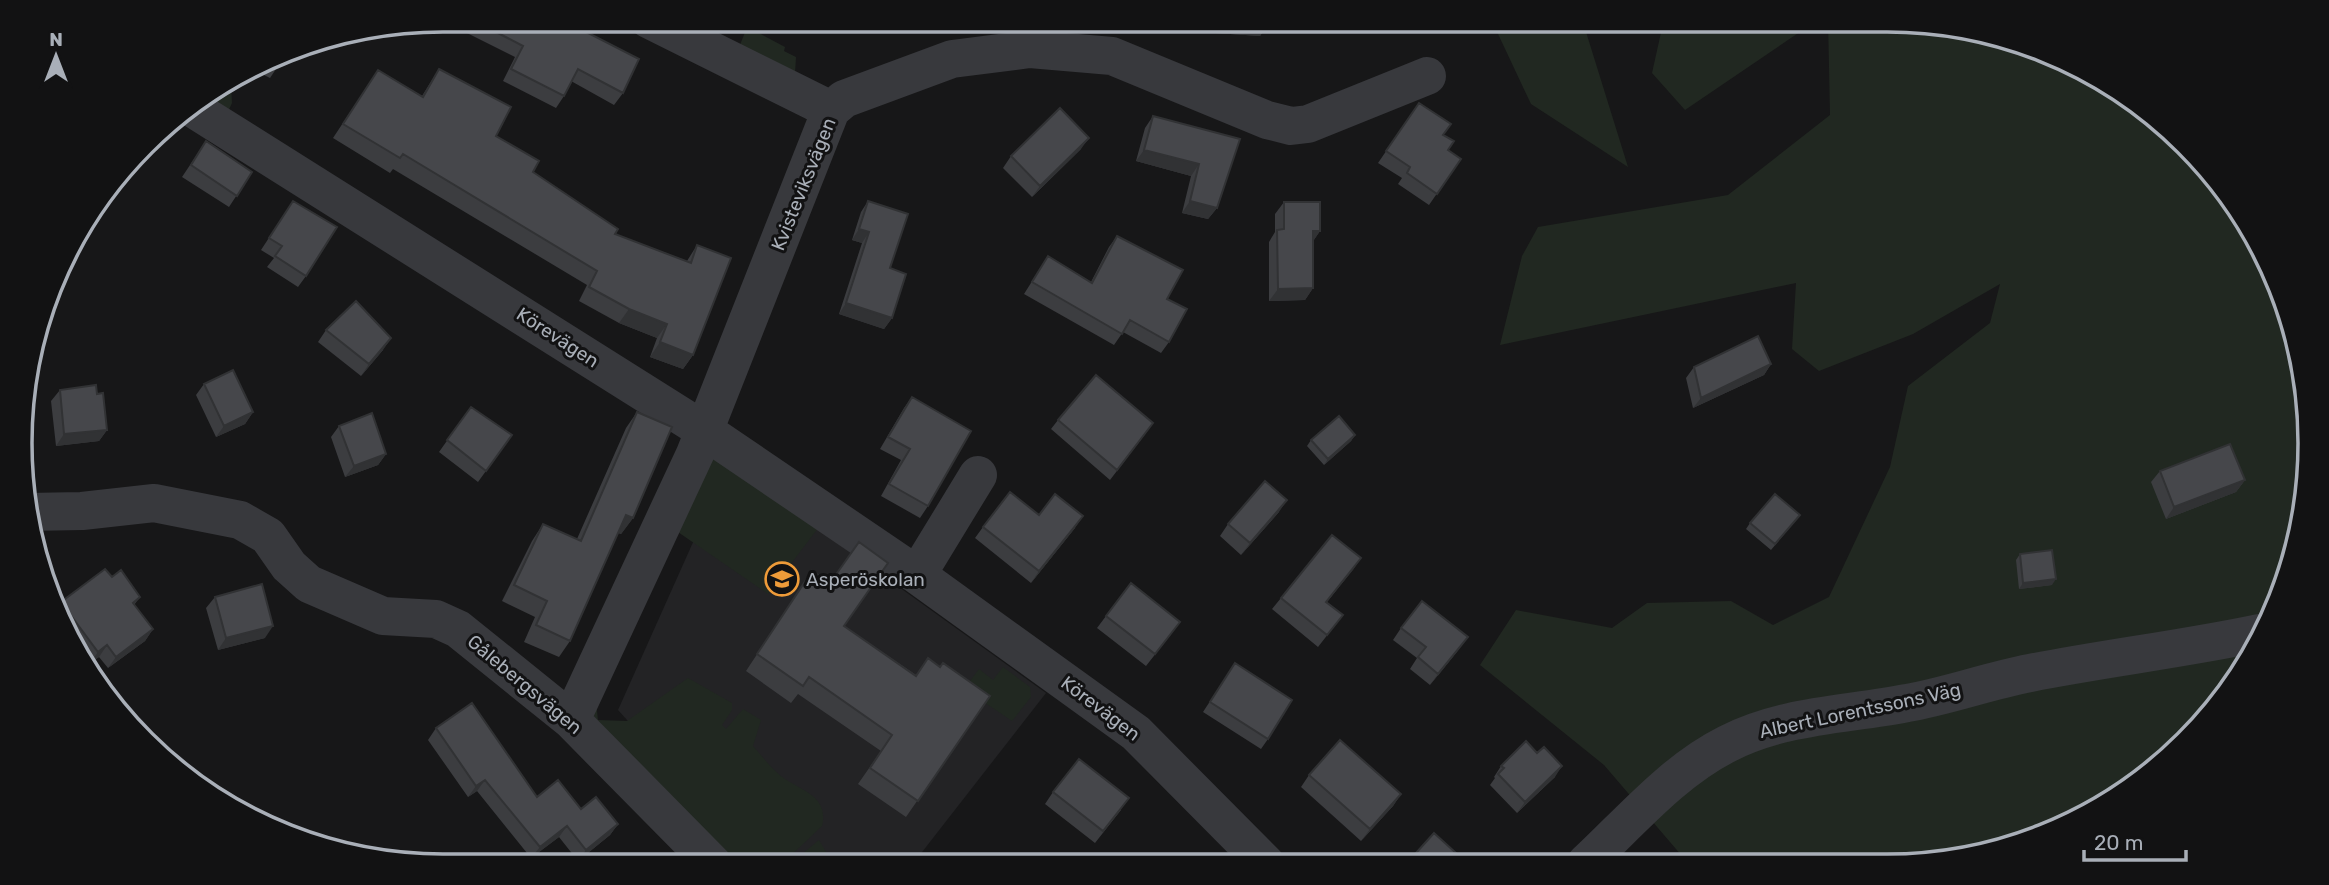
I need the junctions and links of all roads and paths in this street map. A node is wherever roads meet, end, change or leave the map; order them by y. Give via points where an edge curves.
1 (674, 32) edge
2 (1427, 76) dead end
3 (831, 110) junction
4 (198, 112) edge
5 (705, 431) junction
6 (978, 475) dead end
7 (37, 512) edge
8 (917, 575) junction
9 (2249, 635) edge
10 (571, 720) junction
11 (703, 854) edge
12 (1255, 854) edge
13 (1596, 854) edge

1 - 3 street
2 - 3 street, Kvisteviksvägen via 1326,118 1291,126 1112,56 1030,49 952,59 844,99
3 - 5 street, Kvisteviksvägen
4 - 5 street, Körevägen
5 - 8 street, Körevägen
5 - 10 street, Kvisteviksvägen
6 - 8 street
7 - 10 street, Gålebergsvägen via 154,503 240,520 268,536 289,566 309,584 383,616 436,619 457,629
8 - 12 street, Körevägen via 1136,733
9 - 13 street, Albert Lorentssons Väg via 2030,673 1914,702 1794,720 1752,732 1703,757
10 - 11 street, Gålebergsvägen

